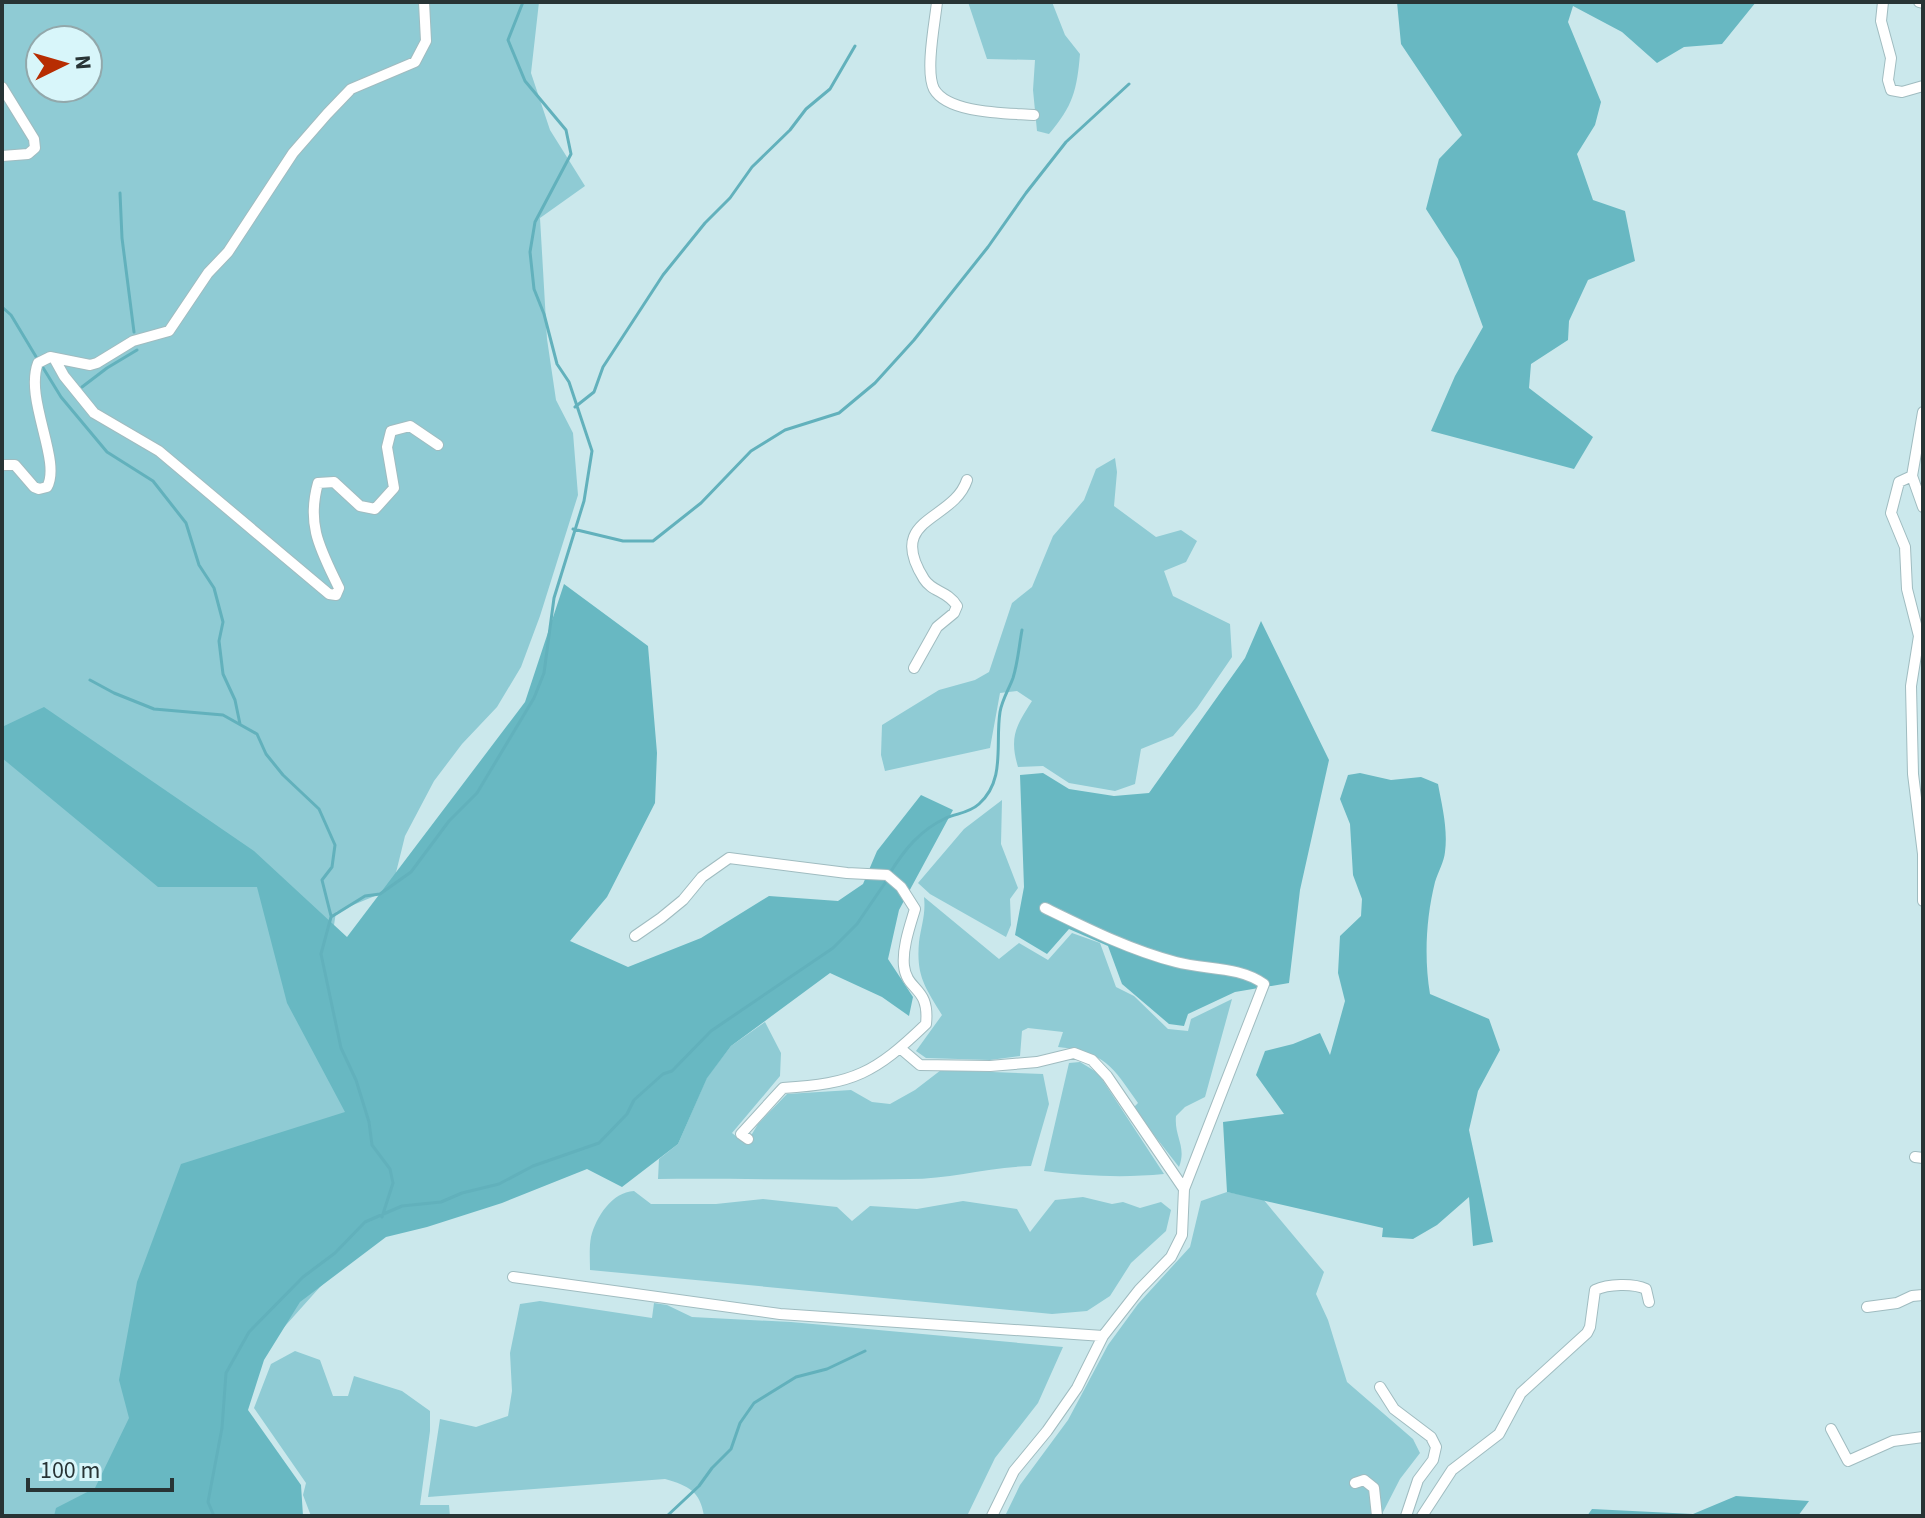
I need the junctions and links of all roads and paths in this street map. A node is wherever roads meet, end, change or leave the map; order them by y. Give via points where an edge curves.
1 (424, 2) edge
2 (937, 2) edge
3 (1883, 2) edge
4 (1923, 86) edge
5 (2, 87) edge
6 (1034, 115) dead end
7 (2, 156) edge
8 (54, 358) junction
9 (1923, 412) edge
10 (438, 445) dead end
11 (2, 465) edge
12 (1912, 476) junction
13 (967, 480) dead end
14 (1923, 507) edge
15 (914, 668) dead end
16 (1923, 901) edge
17 (1045, 908) dead end
18 (635, 936) dead end
19 (900, 1048) junction
20 (748, 1139) dead end
21 (1184, 1189) junction
22 (513, 1277) dead end
23 (1923, 1295) edge
24 (1649, 1302) dead end
25 (1867, 1307) dead end
26 (1103, 1336) junction
27 (1380, 1387) dead end
28 (1831, 1429) dead end
29 (1923, 1437) edge
30 (1355, 1483) dead end
31 (992, 1516) edge
32 (1377, 1516) edge
33 (1406, 1516) edge
34 (1422, 1516) edge

1 - 8 street via 426,41 415,62 351,89 327,114 293,153 169,331 133,341 97,363
2 - 6 street via 932,79 941,96 979,111
3 - 4 street via 1891,90
5 - 7 street via 35,148 28,154
8 - 10 street via 94,413 159,451 329,594 336,595 339,588 315,537 312,504 318,483 334,482 360,506 375,509 394,488 387,447 391,431 410,426
8 - 11 street via 38,363 35,375 50,482 39,489 15,465
9 - 12 street
12 - 14 street
12 - 16 street via 1899,482 1891,513 1905,547 1907,589 1919,636 1911,686
13 - 15 street via 963,492 925,521 913,538 911,557 926,584 957,606 937,627
17 - 21 street via 1111,940 1178,963 1250,974 1264,984
18 - 19 street via 729,858 887,875 915,909 904,967 928,1009 926,1024
19 - 20 street via 878,1066 837,1083 783,1088 747,1125 741,1134
19 - 21 street via 920,1065 990,1066 1082,1055 1107,1076
21 - 26 street via 1182,1235 1171,1257
22 - 26 street via 780,1314
23 - 25 street
24 - 34 street via 1646,1289 1638,1285 1595,1290 1587,1333 1521,1393 1499,1434 1452,1470
26 - 31 street via 1077,1388 1014,1471
27 - 33 street via 1394,1409 1431,1437 1436,1447
28 - 29 street via 1848,1461 1893,1441
30 - 32 street via 1364,1480 1374,1488

